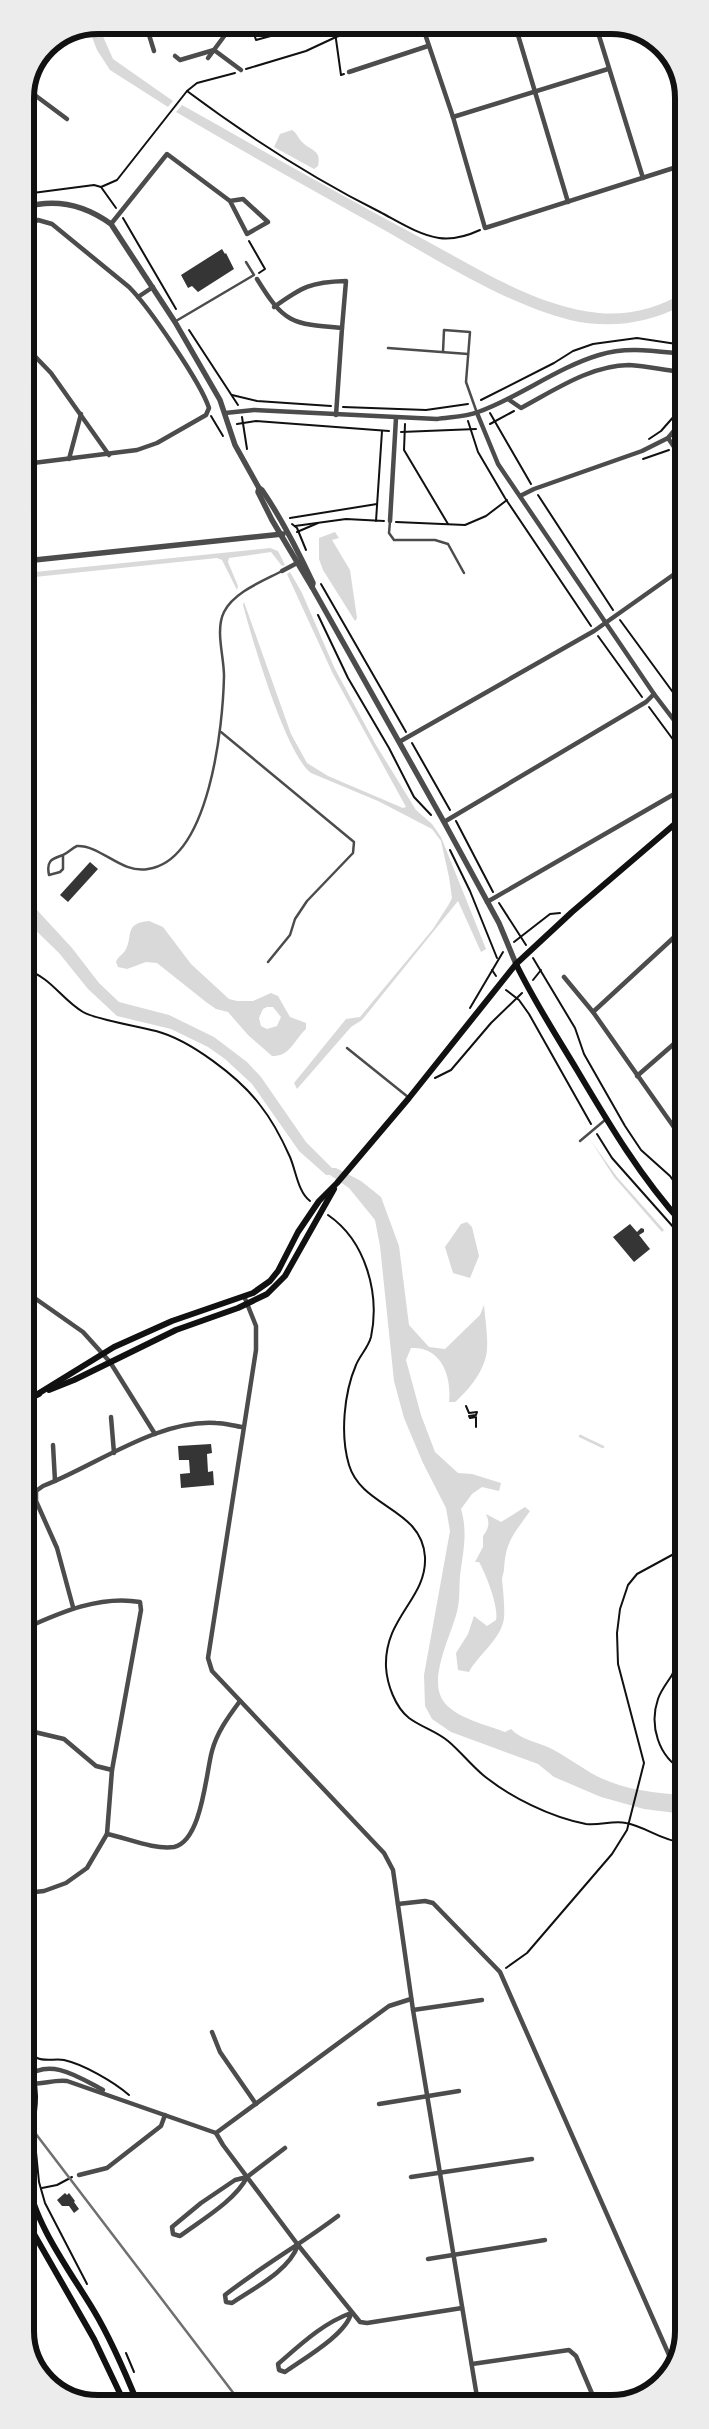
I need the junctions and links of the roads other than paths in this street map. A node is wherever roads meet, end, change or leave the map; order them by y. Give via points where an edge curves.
1 (149, 34) edge
2 (425, 34) edge
3 (517, 34) edge
4 (598, 34) edge
5 (225, 35) dead end
6 (428, 46) junction
7 (214, 50) junction
8 (154, 51) dead end
9 (175, 56) dead end
10 (208, 58) dead end
11 (608, 69) junction
12 (241, 70) road end
13 (349, 72) road end
14 (535, 92) junction
15 (34, 95) edge
16 (453, 117) junction
17 (67, 119) dead end
18 (675, 168) edge
19 (643, 178) junction
20 (230, 201) junction
21 (568, 202) junction
22 (34, 206) edge
23 (34, 222) edge
24 (111, 224) junction
25 (246, 262) dead end
26 (256, 278) junction
27 (153, 287) junction
28 (138, 297) junction
29 (274, 307) junction
30 (175, 322) junction
31 (342, 328) junction
32 (388, 348) dead end
33 (443, 352) junction
34 (675, 353) edge
35 (468, 354) junction
36 (34, 355) edge
37 (675, 371) edge
38 (508, 399) junction
39 (225, 413) junction
40 (477, 413) junction
41 (82, 414) junction
42 (336, 415) junction
43 (396, 418) junction
44 (675, 430) edge
45 (668, 438) junction
46 (675, 448) edge
47 (109, 455) junction
48 (69, 459) junction
49 (34, 463) edge
50 (259, 488) junction
51 (520, 496) junction
52 (390, 521) joint
53 (288, 533) junction
54 (280, 534) junction
55 (34, 560) edge
56 (296, 563) junction
57 (282, 571) joint
58 (464, 572) dead end
59 (675, 575) edge
60 (605, 622) junction
61 (654, 694) junction
62 (675, 722) edge
63 (221, 732) junction
64 (399, 742) junction
65 (675, 794) edge
66 (444, 822) junction
67 (675, 824) edge
68 (63, 855) junction
69 (487, 902) junction
70 (675, 936) edge
71 (268, 962) dead end
72 (516, 964) junction
73 (564, 977) dead end
74 (593, 1012) junction
75 (675, 1043) edge
76 (347, 1048) dead end
77 (637, 1076) junction
78 (409, 1098) junction
79 (606, 1119) junction
80 (675, 1127) edge
81 (580, 1141) dead end
82 (337, 1184) junction
83 (675, 1214) edge
84 (244, 1296) junction
85 (34, 1298) edge
86 (248, 1304) junction
87 (102, 1354) junction
88 (110, 1362) junction
89 (36, 1395) joint
90 (111, 1417) dead end
91 (242, 1427) junction
92 (155, 1434) junction
93 (53, 1445) dead end
94 (114, 1453) junction
95 (55, 1481) junction
96 (73, 1607) junction
97 (34, 1624) edge
98 (240, 1701) junction
99 (34, 1732) edge
100 (112, 1770) junction
101 (107, 1834) junction
102 (34, 1893) edge
103 (398, 1904) junction
104 (411, 1999) junction
105 (482, 2000) dead end
106 (413, 2010) junction
107 (212, 2032) dead end
108 (34, 2074) edge
109 (34, 2085) joint
110 (459, 2091) dead end
111 (112, 2095) junction
112 (428, 2097) junction
113 (256, 2104) junction
114 (379, 2104) dead end
115 (165, 2116) junction
116 (34, 2120) edge
117 (216, 2132) junction
118 (284, 2148) dead end
119 (532, 2159) dead end
120 (440, 2173) junction
121 (79, 2175) road end
122 (247, 2177) junction
123 (411, 2177) dead end
124 (34, 2207) edge
125 (338, 2216) dead end
126 (34, 2234) edge
127 (545, 2240) dead end
128 (298, 2245) junction
129 (453, 2255) junction
130 (428, 2259) dead end
131 (462, 2308) junction
132 (351, 2313) junction
133 (670, 2357) edge
134 (472, 2364) junction
135 (120, 2395) edge
136 (134, 2395) edge
137 (477, 2395) edge
138 (593, 2395) edge

1 - 8 street
2 - 6 street
3 - 14 street
4 - 11 street
5 - 7 street
6 - 13 street
6 - 16 street
7 - 9 street via 180,60
7 - 10 street
7 - 12 street
11 - 14 street
11 - 19 street
14 - 16 street
14 - 21 street
15 - 17 street
16 - 21 street via 485,228
18 - 19 street
19 - 21 street
20 - 20 street via 247,234 268,222 243,199
20 - 24 street via 167,154
22 - 24 street via 53,203 80,206
23 - 28 street via 52,224
24 - 27 street
25 - 26 lane
26 - 29 street
26 - 30 lane
27 - 28 street
27 - 30 street
28 - 47 street via 194,379 208,406 208,413 147,448
29 - 31 street via 288,319
29 - 31 street via 313,283 346,280
30 - 39 street
31 - 42 street
32 - 33 lane
33 - 35 lane
33 - 35 lane via 444,330 470,332
34 - 38 street via 621,350 599,355
35 - 40 lane via 466,382
36 - 41 street
37 - 38 street via 628,365 608,368 521,408
38 - 40 street
39 - 42 street via 254,410
39 - 50 street via 234,445
40 - 43 street via 437,419
40 - 51 street via 498,464
41 - 47 street
41 - 48 street
42 - 43 street
43 - 52 street
44 - 45 street
45 - 46 street
45 - 51 street via 642,451
47 - 48 street
48 - 49 street
50 - 53 street
50 - 54 street via 258,492
51 - 60 street
52 - 58 lane via 389,533 394,540 435,540 448,544
53 - 54 street
53 - 56 street
54 - 55 street
54 - 56 street
56 - 57 street
56 - 64 street via 313,583
57 - 63 lane via 235,598 222,617 224,676
59 - 60 street
60 - 61 street
60 - 64 street
61 - 62 street
61 - 66 street via 646,702
63 - 68 lane via 217,758 203,802 186,844 170,860 155,868 139,870 82,845
63 - 71 lane via 354,842 353,853 307,901 295,919 290,935
64 - 66 street
65 - 69 street
66 - 69 street
67 - 72 main road via 528,950
68 - 68 lane via 56,856 49,864 49,875 64,869
69 - 72 street
70 - 74 street
72 - 78 main road
72 - 79 main road
73 - 74 street
74 - 77 street
75 - 77 street
76 - 78 lane
77 - 80 street
78 - 82 main road
79 - 81 lane
79 - 83 main road
82 - 84 main road via 298,1232 274,1277
82 - 86 main road via 280,1283
84 - 86 street
84 - 87 main road via 163,1325
85 - 87 street via 83,1332
86 - 88 main road via 176,1330
86 - 91 street via 256,1326 256,1350
87 - 88 street
87 - 89 main road
88 - 89 main road
88 - 92 street
90 - 94 street
91 - 92 street via 215,1422
91 - 98 street via 208,1658 212,1671
92 - 94 street
93 - 95 street
94 - 95 street
95 - 96 street via 36,1491 36,1501 57,1548
96 - 97 street
96 - 100 street via 128,1600 140,1602
98 - 101 street via 223,1724 212,1750 202,1802 185,1842 165,1848
98 - 103 street via 386,1856 393,1870
99 - 100 street via 64,1739 96,1766
100 - 101 street
101 - 102 street via 87,1868 66,1883
103 - 104 street
103 - 133 street via 433,1903 500,1972
104 - 106 street
104 - 113 street via 389,2006
105 - 106 street
106 - 112 street
107 - 113 street via 220,2052
108 - 111 street via 57,2068
109 - 111 street via 50,2080 67,2081
109 - 116 main road
110 - 112 street
111 - 115 street
112 - 114 street
112 - 120 street
113 - 117 street
115 - 117 street
115 - 121 street via 161,2126 107,2168
117 - 122 street
118 - 122 street
119 - 120 street
120 - 123 street
120 - 129 street
122 - 122 street via 242,2187 210,2213 180,2236 173,2234 172,2227 201,2203 235,2180
122 - 128 street
124 - 136 main road via 109,2340
125 - 128 street
126 - 135 main road via 94,2339
127 - 129 street
128 - 128 street via 295,2255 264,2282 232,2303 226,2302 225,2295 256,2270
128 - 132 street
129 - 130 street
129 - 131 street
131 - 132 street via 367,2323 360,2322
131 - 134 street
132 - 132 street via 350,2322 317,2350 285,2372 279,2370 278,2364 307,2339
134 - 137 street
134 - 138 street via 569,2350 576,2356

